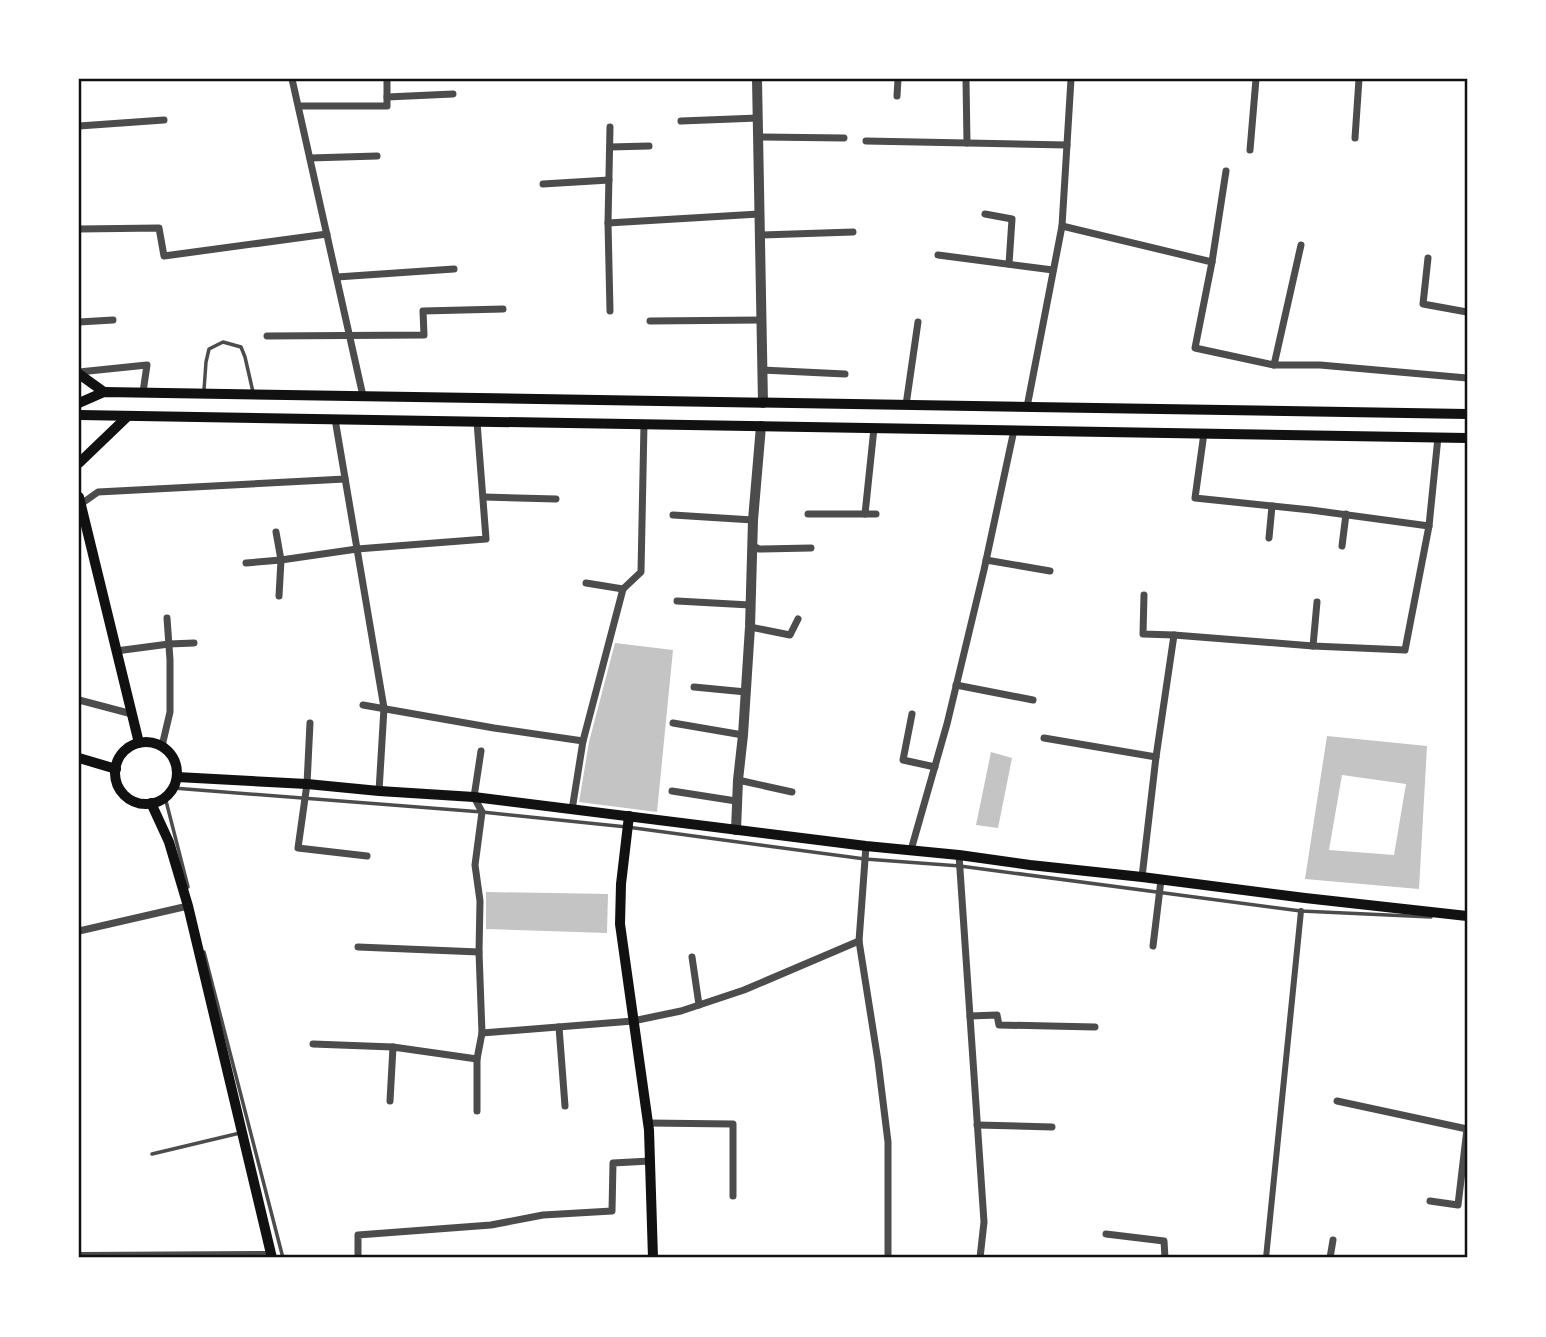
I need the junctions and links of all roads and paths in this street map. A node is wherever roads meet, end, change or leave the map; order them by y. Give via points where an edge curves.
1 (292, 79) edge
2 (387, 79) edge
3 (757, 79) edge
4 (898, 79) edge
5 (966, 79) edge
6 (1071, 79) edge
7 (1256, 79) edge
8 (1359, 79) edge
9 (453, 94) dead end
10 (897, 96) dead end
11 (387, 97) junction
12 (299, 106) junction
13 (758, 118) junction
14 (164, 120) dead end
15 (681, 121) dead end
16 (79, 126) edge
17 (610, 127) dead end
18 (758, 137) junction
19 (844, 138) dead end
20 (1355, 138) dead end
21 (866, 141) dead end
22 (967, 143) junction
23 (1067, 145) junction
24 (649, 146) dead end
25 (610, 148) junction
26 (1250, 150) dead end
27 (377, 156) dead end
28 (310, 158) junction
29 (1226, 171) dead end
30 (609, 180) junction
31 (543, 184) dead end
32 (760, 214) junction
33 (985, 214) dead end
34 (608, 223) junction
35 (1062, 226) junction
36 (79, 229) edge
37 (853, 232) dead end
38 (327, 234) junction
39 (760, 235) junction
40 (1301, 245) dead end
41 (938, 255) dead end
42 (1428, 258) dead end
43 (1212, 262) junction
44 (1009, 264) junction
45 (454, 269) dead end
46 (1053, 270) junction
47 (337, 278) junction
48 (503, 309) dead end
49 (610, 311) dead end
50 (1467, 312) edge
51 (113, 320) dead end
52 (761, 320) junction
53 (650, 321) dead end
54 (918, 322) dead end
55 (79, 323) edge
56 (267, 335) dead end
57 (350, 335) junction
58 (1274, 365) junction
59 (762, 370) junction
60 (79, 373) edge
61 (845, 374) dead end
62 (1467, 378) edge
63 (104, 392) junction
64 (143, 393) junction
65 (204, 393) junction
66 (254, 394) junction
67 (363, 396) junction
68 (588, 400) junction
69 (79, 403) edge
70 (763, 403) junction
71 (906, 405) junction
72 (924, 405) junction
73 (1027, 407) junction
74 (1467, 411) edge
75 (79, 415) edge
76 (128, 416) junction
77 (335, 419) junction
78 (477, 422) junction
79 (589, 424) junction
80 (644, 424) junction
81 (761, 426) junction
82 (874, 428) junction
83 (925, 429) junction
84 (1014, 430) junction
85 (1204, 433) junction
86 (1438, 437) junction
87 (1467, 438) edge
88 (79, 463) edge
89 (345, 479) junction
90 (484, 497) junction
91 (556, 499) dead end
92 (80, 500) edge
93 (1272, 506) junction
94 (808, 514) dead end
95 (865, 514) junction
96 (876, 514) dead end
97 (1346, 514) junction
98 (673, 515) dead end
99 (753, 520) junction
100 (1429, 526) junction
101 (276, 532) dead end
102 (1269, 538) dead end
103 (752, 546) junction
104 (1342, 546) dead end
105 (811, 548) dead end
106 (357, 549) junction
107 (986, 559) junction
108 (281, 560) junction
109 (246, 563) dead end
110 (1050, 571) dead end
111 (586, 583) dead end
112 (623, 589) junction
113 (1144, 595) dead end
114 (279, 596) dead end
115 (677, 601) dead end
116 (1317, 602) dead end
117 (750, 605) junction
118 (167, 618) dead end
119 (798, 619) dead end
120 (750, 626) junction
121 (1174, 635) junction
122 (194, 643) dead end
123 (169, 644) junction
124 (1313, 646) junction
125 (116, 651) junction
126 (956, 685) junction
127 (694, 687) dead end
128 (746, 692) junction
129 (79, 700) edge
130 (1033, 700) dead end
131 (363, 705) dead end
132 (384, 708) junction
133 (132, 714) junction
134 (912, 714) dead end
135 (310, 723) dead end
136 (673, 723) dead end
137 (743, 735) junction
138 (1044, 738) dead end
139 (583, 741) junction
140 (139, 743) junction
141 (162, 746) junction
142 (481, 751) dead end
143 (1156, 757) junction
144 (79, 758) edge
145 (934, 767) junction
146 (116, 769) junction
147 (738, 780) junction
148 (307, 784) junction
149 (172, 788) junction
150 (379, 791) junction
151 (672, 791) dead end
152 (792, 792) dead end
153 (304, 797) junction
154 (474, 797) junction
155 (736, 801) junction
156 (150, 803) junction
157 (572, 810) junction
158 (482, 812) junction
159 (628, 821) junction
160 (736, 830) junction
161 (866, 846) junction
162 (911, 850) junction
163 (368, 856) dead end
164 (865, 859) junction
165 (959, 860) junction
166 (1142, 877) junction
167 (1161, 886) junction
168 (188, 906) junction
169 (1301, 911) junction
170 (1467, 917) edge
171 (79, 931) edge
172 (859, 942) junction
173 (1153, 946) dead end
174 (358, 947) dead end
175 (479, 952) junction
176 (692, 957) dead end
177 (699, 1005) junction
178 (970, 1016) junction
179 (633, 1021) junction
180 (559, 1027) junction
181 (1095, 1027) dead end
182 (482, 1032) junction
183 (313, 1044) dead end
184 (393, 1047) junction
185 (477, 1059) junction
186 (390, 1101) dead end
187 (1337, 1101) dead end
188 (565, 1106) dead end
189 (477, 1111) dead end
190 (648, 1123) junction
191 (977, 1125) junction
192 (1052, 1127) dead end
193 (1467, 1129) edge
194 (242, 1133) junction
195 (152, 1154) dead end
196 (650, 1161) junction
197 (733, 1196) dead end
198 (1430, 1201) dead end
199 (1106, 1234) dead end
200 (1333, 1240) dead end
201 (79, 1257) edge
202 (164, 1257) edge
203 (115, 1258) edge
204 (275, 1258) edge
205 (358, 1258) edge
206 (653, 1258) edge
207 (888, 1258) edge
208 (980, 1258) edge
209 (1165, 1258) edge
210 (1266, 1258) edge
211 (1330, 1258) edge

1 - 12 street
2 - 11 street
3 - 13 street
4 - 10 street
5 - 22 street
6 - 23 street
7 - 26 street
8 - 20 street
9 - 11 street
11 - 12 street via 387,106
12 - 28 street
13 - 15 street
13 - 18 street
14 - 16 street
17 - 25 street
18 - 19 street
18 - 32 street
21 - 22 street
22 - 23 street
23 - 35 street
24 - 25 street
25 - 30 street
27 - 28 street
28 - 38 street
29 - 43 street
30 - 31 street
30 - 34 street
32 - 34 street
32 - 39 street
33 - 44 street via 1012,219
34 - 49 street
35 - 43 street
35 - 46 street
36 - 38 street via 159,228 164,256
37 - 39 street
38 - 47 street
39 - 52 street
40 - 58 street
41 - 44 street
42 - 50 street via 1423,304
43 - 58 street via 1195,348
44 - 46 street
45 - 47 street
46 - 73 street
47 - 57 street
48 - 57 street via 422,311 424,335
51 - 55 street
52 - 53 street
52 - 59 street
54 - 71 street
56 - 57 street
57 - 67 street
58 - 62 street
59 - 61 street
59 - 70 street
60 - 63 main road
60 - 64 street via 147,365
63 - 64 main road
63 - 69 main road
64 - 65 main road
65 - 66 main road
65 - 66 lane via 209,349 223,342 241,347
66 - 67 main road
67 - 68 main road
68 - 70 main road
68 - 79 main road
70 - 71 main road
71 - 72 main road
72 - 73 main road
72 - 83 main road
73 - 74 main road
75 - 76 main road
76 - 77 main road
76 - 88 main road
77 - 78 main road
77 - 89 street
78 - 79 main road
78 - 90 street
79 - 80 main road
80 - 81 main road
80 - 112 street via 641,572
81 - 82 main road
81 - 99 street
82 - 83 main road
82 - 95 street
83 - 84 main road
84 - 85 main road
84 - 107 street
85 - 86 main road
85 - 93 street via 1195,498
86 - 87 main road
86 - 100 street
89 - 92 street via 97,492
89 - 106 street
90 - 91 street
90 - 106 street via 486,539
92 - 125 main road
93 - 97 street
93 - 102 street
94 - 95 street
95 - 96 street
97 - 100 street
97 - 104 street
98 - 99 street
99 - 103 street
100 - 124 street via 1405,650
101 - 108 street
103 - 105 street
103 - 117 street
106 - 108 street
106 - 132 street
107 - 110 street
107 - 126 street
108 - 109 street
108 - 114 street
111 - 112 street
112 - 139 street
113 - 121 street via 1143,635
115 - 117 street
116 - 124 street
117 - 120 street
118 - 123 street
119 - 120 street via 790,635
120 - 128 street
121 - 124 street
121 - 143 street
122 - 123 street
123 - 125 street
123 - 141 street via 170,712
125 - 133 main road
126 - 130 street
126 - 145 street
127 - 128 street
128 - 137 street
129 - 133 street
131 - 132 street
132 - 139 street
132 - 150 street
133 - 140 main road
134 - 145 street via 903,760
135 - 148 street
136 - 137 street
137 - 147 street
138 - 143 street
139 - 157 street
140 - 141 main road
140 - 146 main road via 123,752
141 - 149 main road via 177,768
142 - 154 street
143 - 166 street
144 - 146 main road
145 - 162 street
146 - 156 main road via 120,789 135,801
147 - 152 street
147 - 155 street
148 - 149 main road
148 - 150 main road
148 - 153 street
149 - 153 lane
149 - 156 main road
149 - 204 lane
150 - 154 main road
151 - 155 street
153 - 158 lane
153 - 163 street via 298,848
154 - 157 main road
154 - 158 street
155 - 160 street
156 - 168 main road via 169,842
157 - 159 main road
158 - 159 lane
158 - 175 street via 475,865
159 - 160 main road
159 - 164 lane
159 - 179 main road via 620,924
160 - 161 main road
161 - 162 main road
161 - 164 street
162 - 165 main road
164 - 165 lane
164 - 172 street
165 - 166 main road
165 - 167 lane
165 - 178 street
166 - 167 main road
167 - 169 lane
167 - 170 main road
167 - 173 street
168 - 171 street
168 - 194 main road
169 - 170 lane
169 - 210 street
172 - 177 street
172 - 207 street via 888,1142
174 - 175 street
175 - 182 street
176 - 177 street
177 - 179 street
178 - 181 street via 997,1015 999,1025
178 - 191 street
179 - 180 street
179 - 190 main road
180 - 182 street
180 - 188 street
182 - 185 street
183 - 184 street
184 - 185 street
184 - 186 street
185 - 189 street
187 - 193 street
190 - 196 main road
190 - 197 street via 733,1124
191 - 192 street
191 - 208 street via 984,1222
193 - 198 street via 1458,1205
194 - 195 lane
194 - 204 main road
196 - 205 street via 613,1163 612,1211 544,1214 491,1226 358,1235
196 - 206 main road
199 - 209 street via 1164,1241
200 - 211 street
201 - 203 street
202 - 203 street
202 - 204 street

